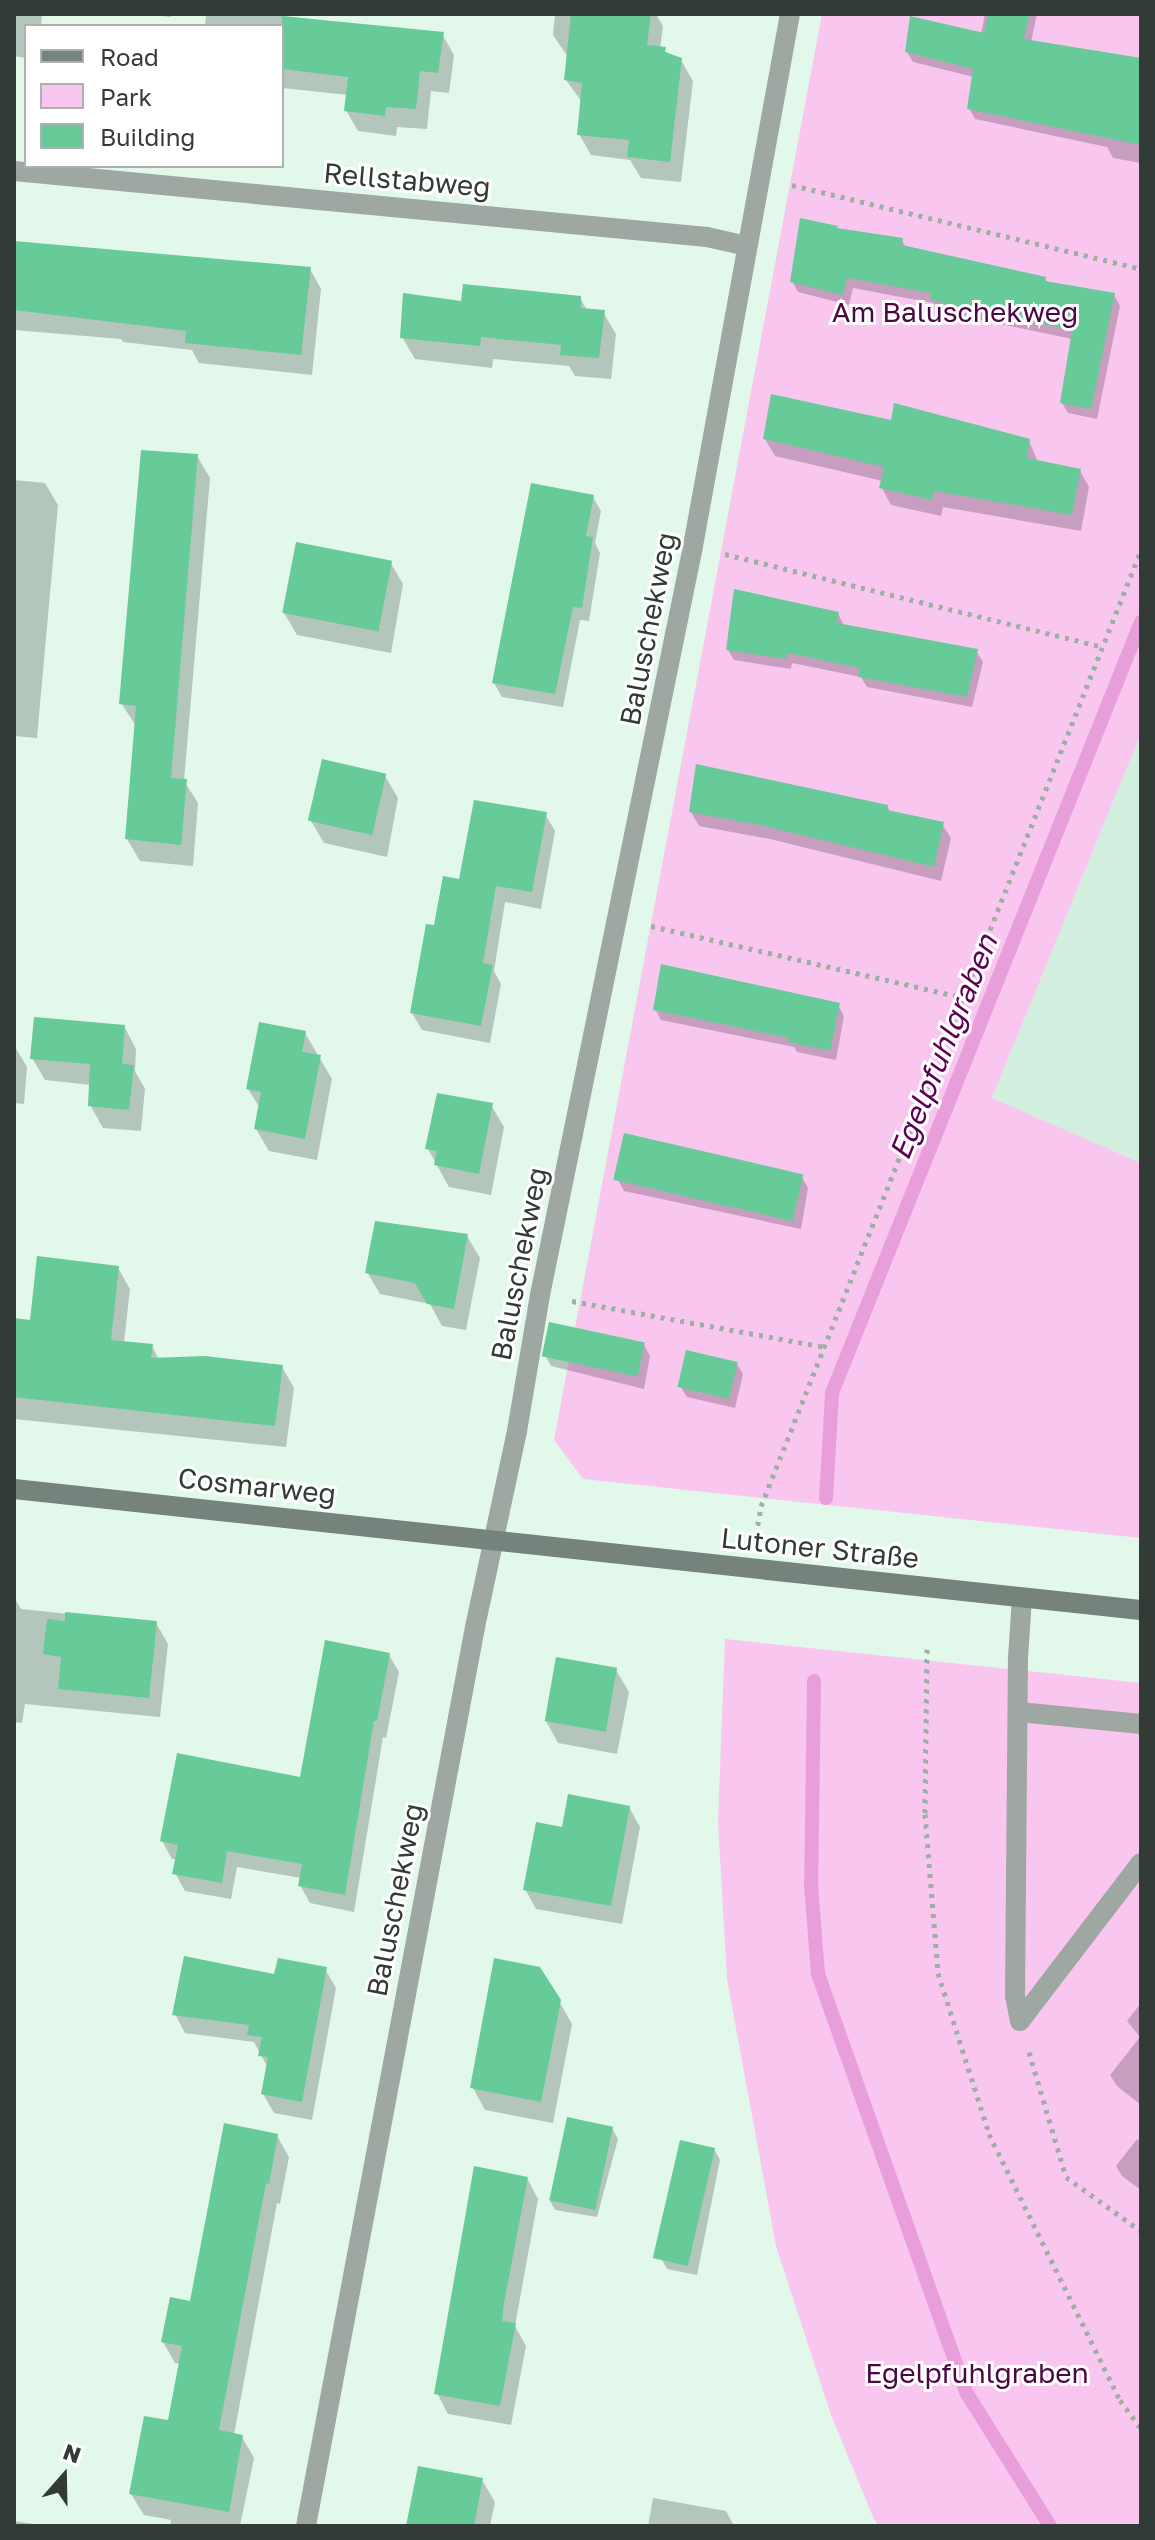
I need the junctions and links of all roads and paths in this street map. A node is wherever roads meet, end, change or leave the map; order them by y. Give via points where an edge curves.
1 (790, 14) edge
2 (14, 171) edge
3 (760, 178) junction
4 (747, 246) junction
5 (1141, 269) edge
6 (693, 546) junction
7 (1141, 550) edge
8 (1100, 646) junction
9 (619, 919) junction
10 (962, 997) junction
11 (540, 1295) junction
12 (826, 1347) junction
13 (14, 1489) edge
14 (761, 1506) dead end
15 (494, 1539) junction
16 (1022, 1598) junction
17 (1141, 1610) edge
18 (927, 1649) dead end
19 (1019, 1712) junction
20 (1141, 1724) edge
21 (1141, 1863) edge
22 (1020, 2021) junction
23 (1141, 2231) edge
24 (1141, 2429) edge
25 (306, 2526) edge

1 - 3 street, Baluschekweg
2 - 4 street, Rellstabweg via 707,237
3 - 4 street, Baluschekweg
3 - 5 path
4 - 6 street, Baluschekweg
6 - 8 path
6 - 9 street, Baluschekweg
7 - 8 path
8 - 10 path
9 - 10 path
9 - 11 street, Baluschekweg
10 - 12 path
11 - 12 path
11 - 15 street, Baluschekweg
12 - 14 path
13 - 15 street, Cosmarweg
15 - 16 street, Lutoner Straße
15 - 25 street, Baluschekweg
16 - 17 street, Lutoner Straße
16 - 19 street
18 - 24 path via 925,1814 938,1973 989,2134 1120,2400
19 - 20 street
19 - 22 street via 1015,1996
21 - 22 street
22 - 23 path via 1066,2177

